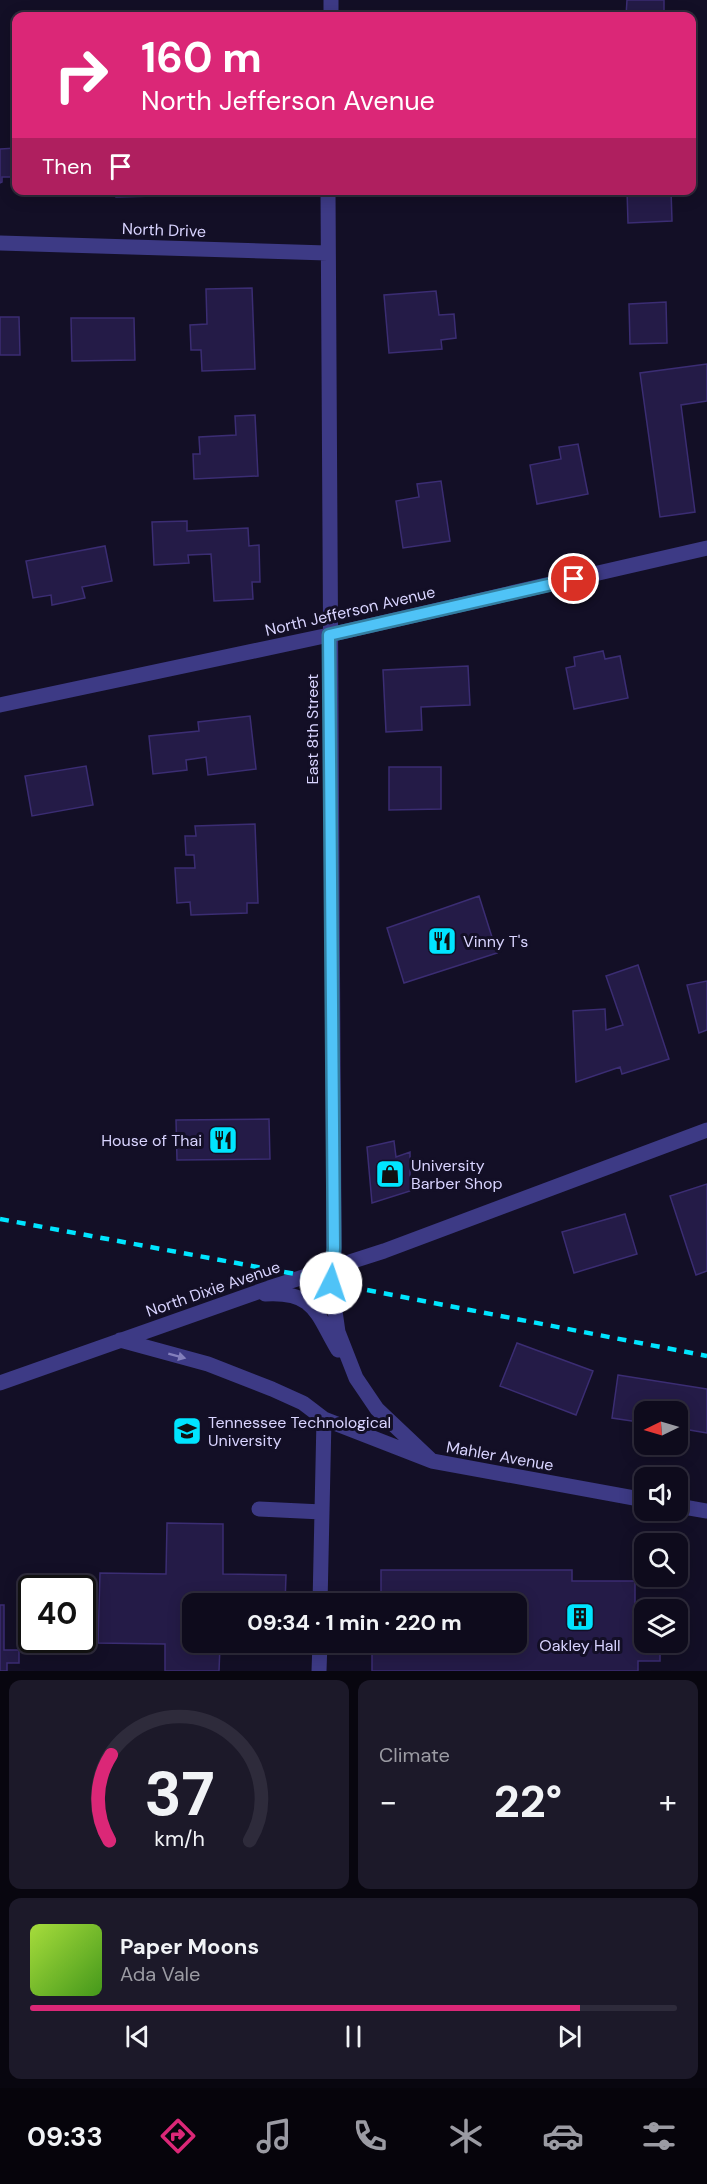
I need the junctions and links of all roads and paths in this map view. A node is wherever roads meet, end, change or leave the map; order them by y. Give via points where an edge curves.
1 (328, 195) edge
2 (0, 243) edge
3 (327, 253) junction
4 (707, 548) edge
5 (329, 635) junction
6 (0, 705) edge
7 (707, 1130) edge
8 (334, 1267) junction
9 (246, 1297) junction
10 (120, 1340) junction
11 (356, 1378) junction
12 (0, 1383) edge
13 (324, 1419) junction
14 (432, 1461) junction
15 (634, 1498) edge
16 (688, 1508) edge
17 (259, 1509) dead end
18 (707, 1511) edge
19 (322, 1512) junction
20 (320, 1593) edge
21 (320, 1653) edge
22 (319, 1671) edge

1 - 3 street, East 8th Street
2 - 3 street, North Drive
3 - 5 street, East 8th Street
4 - 5 street, North Jefferson Avenue
5 - 6 street, North Jefferson Avenue
5 - 8 street, East 8th Street
7 - 8 street, North Dixie Avenue
8 - 9 street, North Dixie Avenue
8 - 11 street, Mahler Avenue via 331,1283 338,1332
9 - 10 street, North Dixie Avenue
9 - 11 street via 274,1294 306,1300
10 - 12 street, North Dixie Avenue
10 -> 13 street via 229,1372 303,1403
11 - 14 street, Mahler Avenue via 377,1409
13 - 14 street
13 - 19 street
14 - 15 street, Mahler Avenue
16 - 18 street
17 - 19 street
19 - 20 street
21 - 22 street

